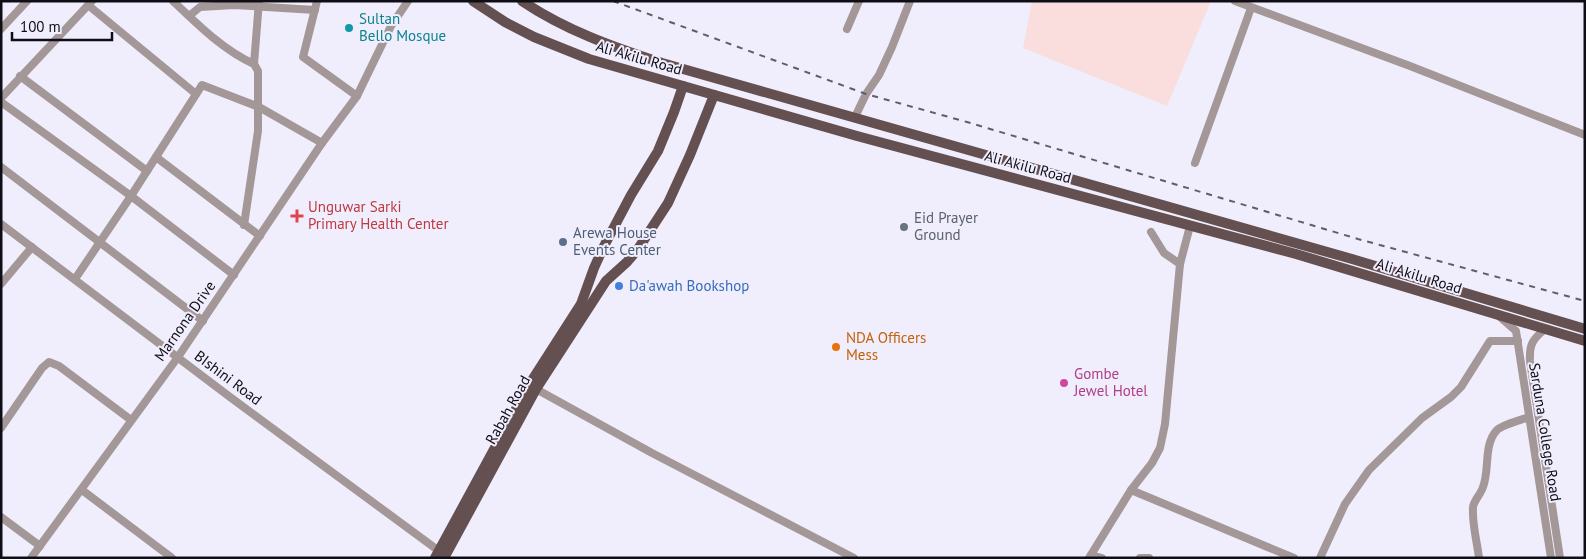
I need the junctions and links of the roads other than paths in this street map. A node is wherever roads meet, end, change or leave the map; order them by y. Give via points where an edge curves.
1 (27, 1) edge
2 (173, 1) edge
3 (318, 1) edge
4 (408, 1) edge
5 (473, 1) edge
6 (522, 1) edge
7 (859, 1) edge
8 (910, 1) edge
9 (1235, 1) edge
10 (90, 3) edge
11 (259, 4) edge
12 (1251, 8) junction
13 (315, 10) junction
14 (189, 16) junction
15 (1, 28) edge
16 (847, 29) dead end
17 (254, 64) junction
18 (20, 76) junction
19 (683, 86) junction
20 (196, 94) junction
21 (714, 95) junction
22 (357, 96) junction
23 (1, 98) edge
24 (1, 102) edge
25 (259, 107) junction
26 (855, 117) junction
27 (1585, 135) edge
28 (322, 143) junction
29 (156, 157) junction
30 (1195, 163) dead end
31 (1, 167) edge
32 (147, 171) junction
33 (131, 196) junction
34 (1, 224) edge
35 (244, 225) junction
36 (1190, 226) junction
37 (1151, 232) dead end
38 (260, 236) junction
39 (100, 241) junction
40 (32, 247) junction
41 (1352, 259) junction
42 (1180, 264) junction
43 (1349, 270) junction
44 (234, 274) junction
45 (75, 279) junction
46 (1, 284) edge
47 (1500, 317) junction
48 (203, 321) junction
49 (1546, 329) junction
50 (1585, 329) edge
51 (1518, 341) junction
52 (1585, 341) edge
53 (178, 357) junction
54 (536, 389) junction
55 (1529, 417) junction
56 (131, 420) junction
57 (1, 428) edge
58 (82, 490) junction
59 (1131, 490) junction
60 (1, 518) edge
61 (40, 546) junction
62 (440, 556) edge
63 (1090, 556) edge
64 (849, 557) edge
65 (32, 558) edge
66 (172, 558) edge
67 (1102, 558) edge
68 (1140, 558) edge
69 (1149, 558) edge
70 (1294, 558) edge
71 (1320, 558) edge
72 (1479, 558) edge
73 (1551, 558) edge
74 (1560, 558) edge

1 - 15 street
2 - 14 street
3 - 13 street
4 - 22 street, Marnona Drive
5 - 19 main road, Ali Akilu Road via 505,22 557,47
6 - 26 main road, Ali Akilu Road via 587,37 616,48
7 - 16 street
8 - 26 street via 892,47
9 - 12 street
10 - 18 street
10 - 20 street
11 - 13 street
11 - 14 street via 200,7
11 - 17 street
12 - 27 street
12 - 30 street
13 - 22 street via 303,57
14 - 17 street via 225,46
17 - 25 street via 258,71
18 - 23 street
18 - 32 street
19 - 21 main road, Ali Akilu Road
19 - 62 main road, Rabah Road via 658,151 603,248 581,304 529,385
20 - 25 street via 202,85
20 - 29 street
21 - 36 main road, Ali Akilu Road
21 - 54 main road, Rabah Road via 668,202 638,249 606,281
22 - 28 street, Marnona Drive
24 - 33 street
25 - 28 street
25 - 35 street
26 - 41 main road, Ali Akilu Road
28 - 38 street, Marnona Drive
29 - 32 street
29 - 35 street
31 - 39 street
32 - 33 street
33 - 39 street
33 - 44 street
34 - 40 street, BIshini Road
35 - 38 street
36 - 42 street
36 - 43 main road, Ali Akilu Road
37 - 42 street via 1164,253
38 - 44 street, Marnona Drive
39 - 45 street
39 - 48 street
40 - 45 street, BIshini Road
40 - 46 street
41 - 43 main road
41 - 50 main road, Ali Akilu Road
42 - 59 street via 1160,448 1152,464
43 - 47 main road, Ali Akilu Road
44 - 48 street, Marnona Drive
45 - 53 street, BIshini Road
47 - 49 main road, Ali Akilu Road
47 - 51 street, Sarduna College Road via 1516,331
48 - 53 street, Marnona Drive
49 - 52 main road, Ali Akilu Road
49 - 74 street, Sarduna College Road via 1534,338 1529,352
51 - 55 street, Sarduna College Road
51 - 71 street via 1490,341 1461,387 1422,418 1369,470 1345,504
53 - 56 street, Marnona Drive
53 - 62 street, BIshini Road
54 - 62 main road, Rabah Road
54 - 64 street
55 - 72 street via 1498,429 1489,446 1483,487 1473,505
55 - 73 street, Sarduna College Road
56 - 57 street via 59,366 49,362
56 - 58 street, Marnona Drive
58 - 61 street, Marnona Drive
58 - 66 street
59 - 63 street
59 - 70 street
60 - 61 street
61 - 65 street, Marnona Drive
63 - 67 street
68 - 69 street

